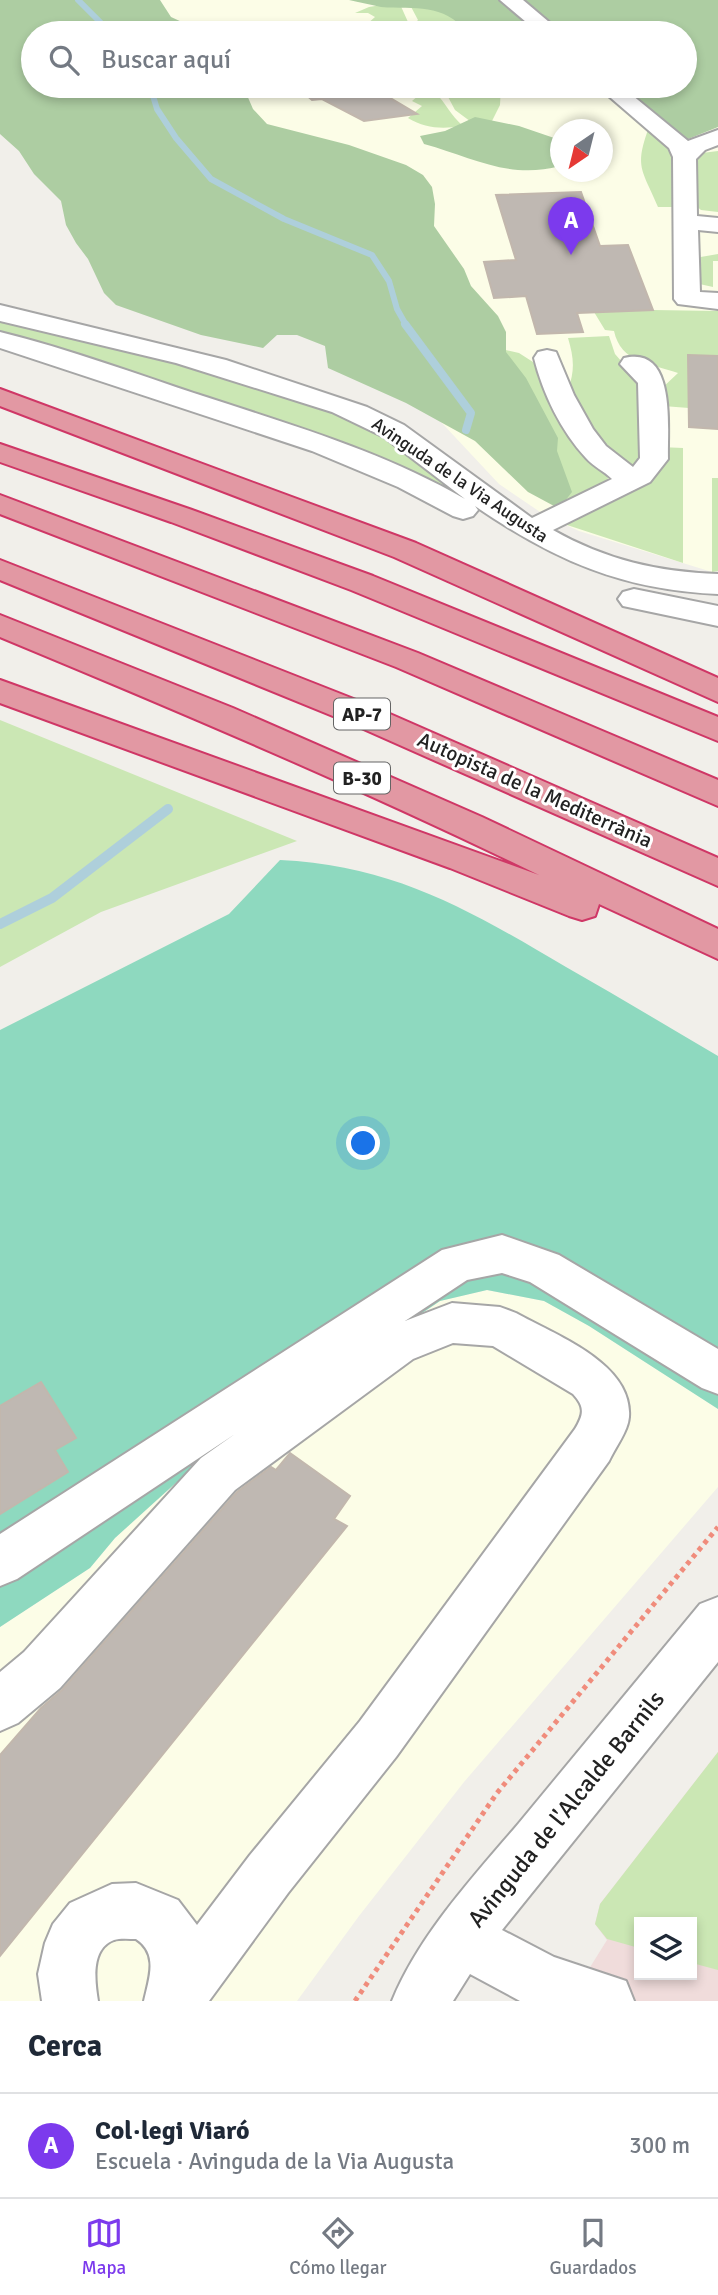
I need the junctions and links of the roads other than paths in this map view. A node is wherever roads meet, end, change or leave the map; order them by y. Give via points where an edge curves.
1 (510, 0) edge
2 (537, 21) edge
3 (622, 98) edge
4 (718, 136) edge
5 (684, 157) junction
6 (686, 222) junction
7 (718, 225) edge
8 (718, 301) edge
9 (0, 313) edge
10 (0, 340) edge
11 (547, 358) dead end
12 (633, 365) dead end
13 (0, 397) edge
14 (0, 453) edge
15 (628, 481) junction
16 (0, 504) edge
17 (531, 530) junction
18 (0, 569) edge
19 (718, 584) edge
20 (718, 616) edge
21 (0, 625) edge
22 (0, 691) edge
23 (718, 691) edge
24 (718, 730) edge
25 (718, 794) edge
26 (718, 873) edge
27 (718, 945) edge
28 (718, 970) edge
29 (718, 1373) edge
30 (0, 1562) edge
31 (718, 1622) edge
32 (0, 1705) edge
33 (461, 1938) junction
34 (559, 1992) edge
35 (70, 2001) edge
36 (173, 2001) edge
37 (420, 2001) edge
38 (606, 2001) edge

1 - 2 street
3 - 5 street via 679,145
4 - 5 street
5 - 6 street
6 - 7 street
6 - 8 street via 687,299
9 - 17 street, Avinguda de la Via Augusta via 174,354 296,390 372,419
10 - 20 street, Avinguda de la Via Augusta via 373,464 427,488 541,559 591,584 641,601
11 - 15 street via 553,384 595,450
12 - 15 street via 647,373 652,383 654,459 640,476
13 - 23 highway via 405,550
14 - 24 highway via 356,583
15 - 17 street
16 - 25 highway via 407,660
17 - 19 street, Avinguda de la Via Augusta via 569,552 643,579
18 - 26 highway, Autopista de la Mediterrània / AP-7 via 244,664
21 - 27 highway, B-30 via 470,826
22 - 28 highway, B-30 via 539,888
29 - 30 street via 544,1268 502,1254 457,1263
31 - 33 street, Avinguda de l'Alcalde Barnils
32 - 36 street via 42,1670 218,1474 397,1345 452,1323 500,1327 589,1379 605,1396 606,1419 592,1445 378,1739
33 - 34 street
33 - 37 street, Avinguda de l'Alcalde Barnils
34 - 38 street
35 - 36 street via 66,1974 80,1934 107,1912 127,1908 148,1912 164,1924 176,1942 179,1983

